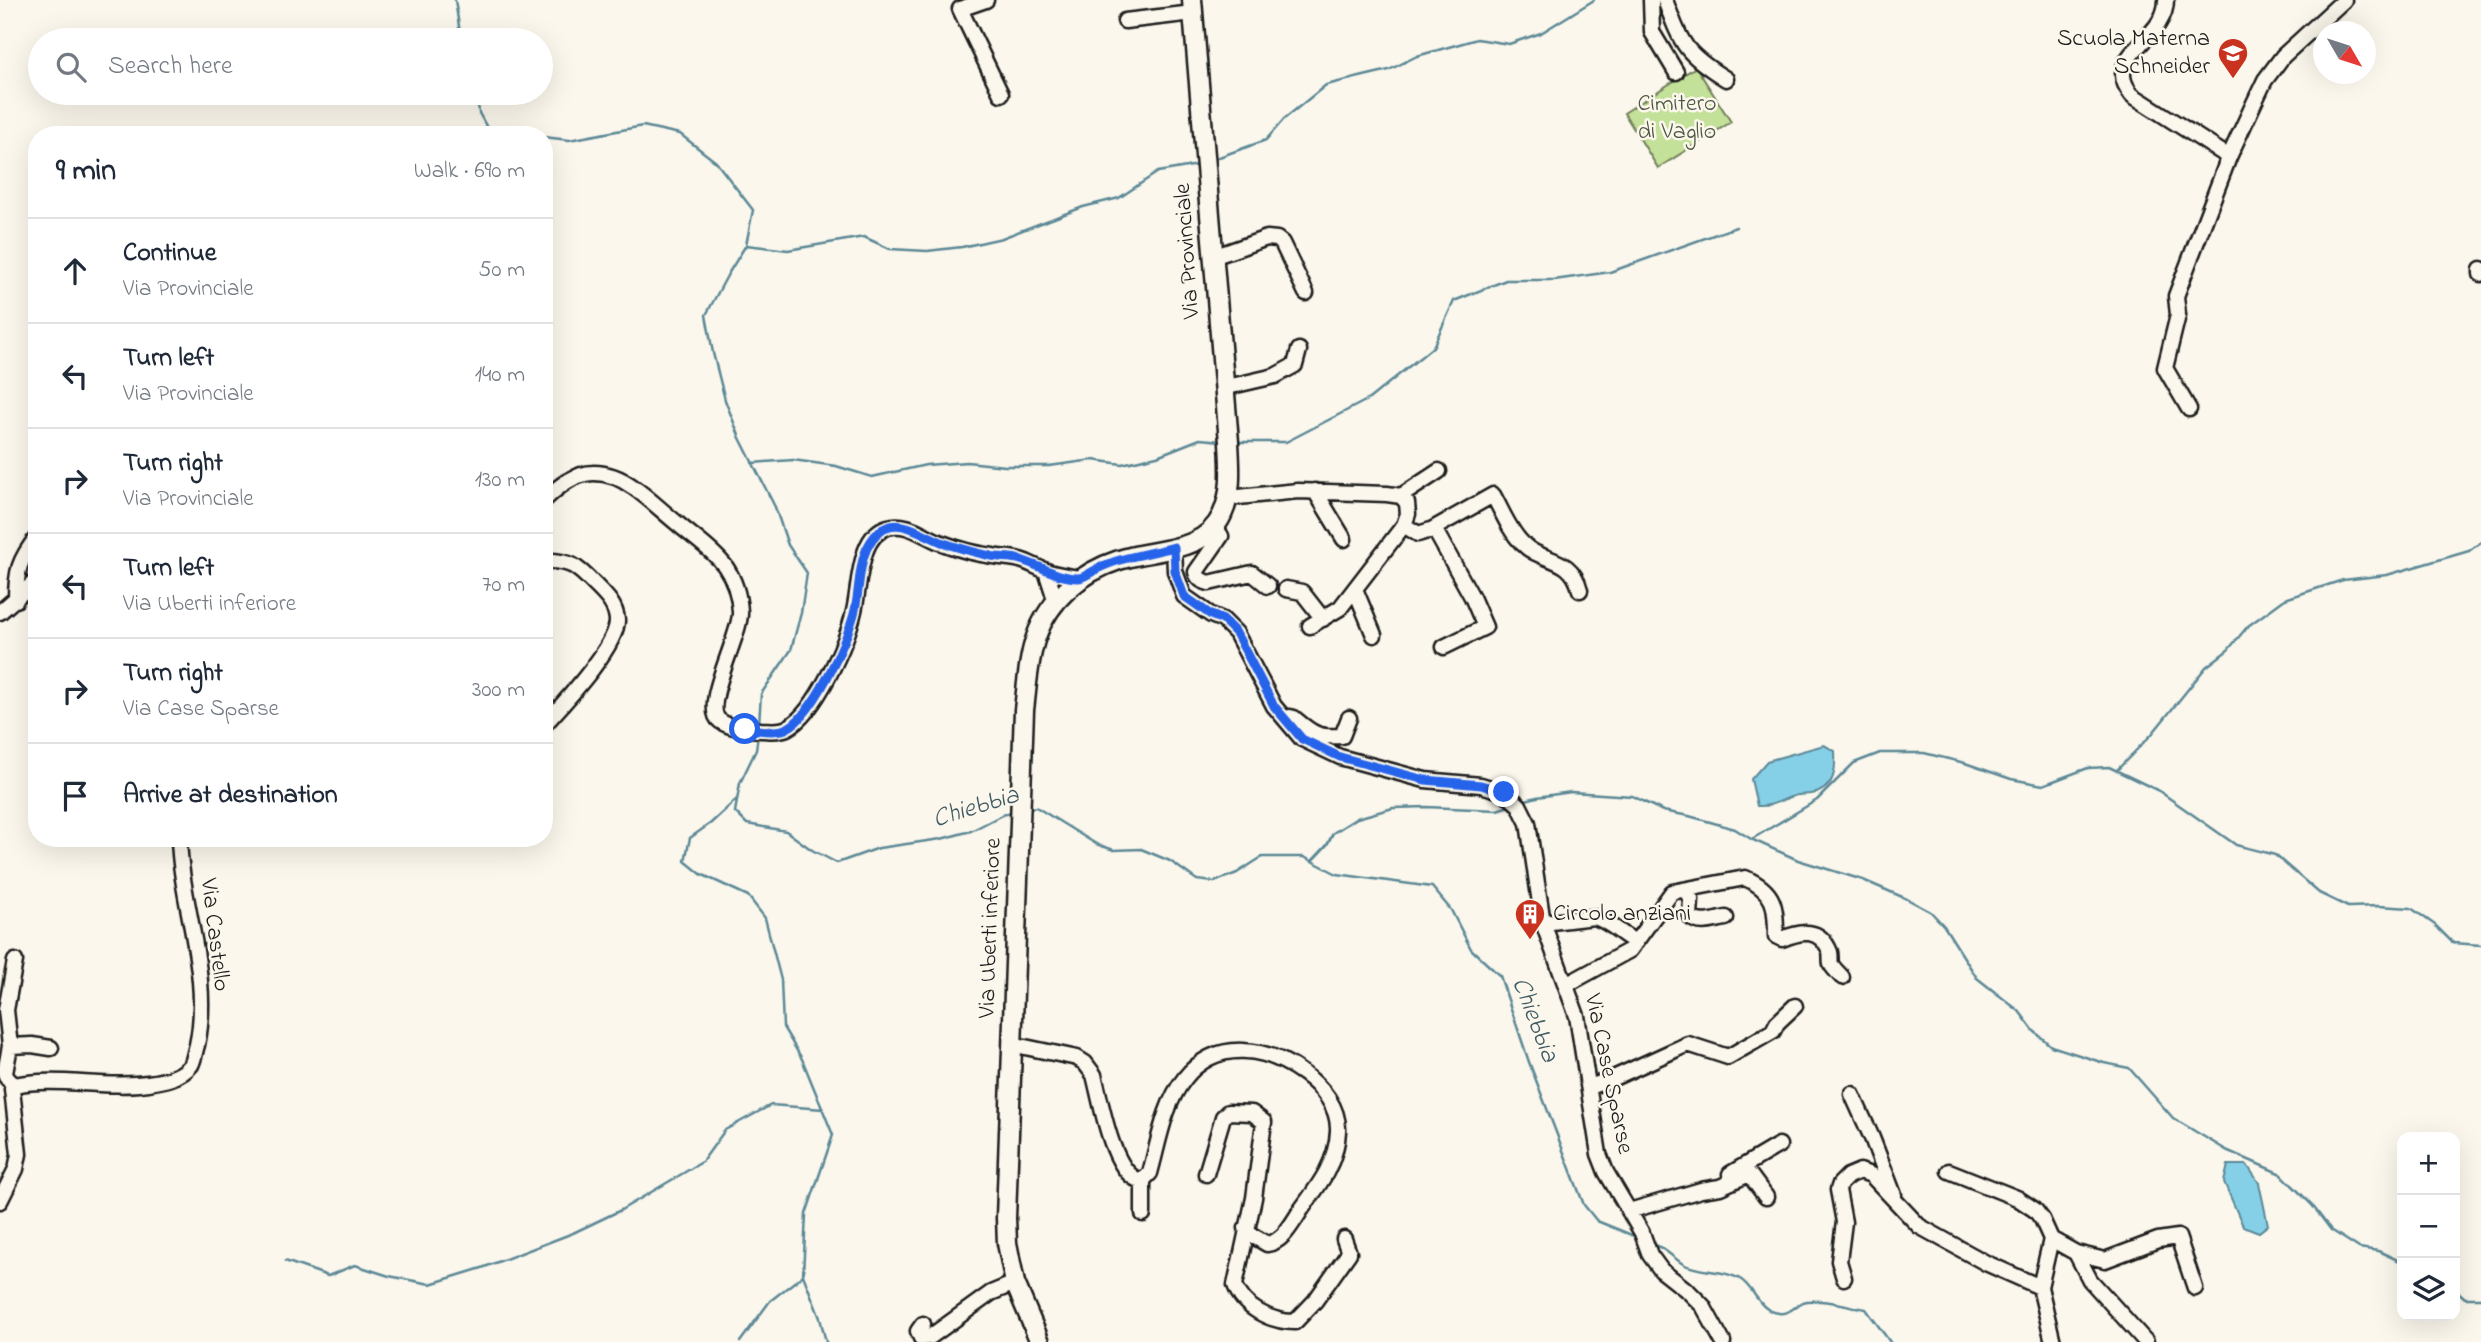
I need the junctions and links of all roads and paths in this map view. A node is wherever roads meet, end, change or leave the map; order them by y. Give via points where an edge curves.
1 (986, 0) edge
2 (1651, 0) edge
3 (1665, 0) edge
4 (2166, 0) edge
5 (2344, 0) edge
6 (1193, 7) edge
7 (1125, 21) dead end
8 (1676, 72) dead end
9 (1726, 79) dead end
10 (1001, 94) dead end
11 (2229, 157) junction
12 (1213, 257) junction
13 (1306, 293) dead end
14 (1299, 350) dead end
15 (1223, 388) junction
16 (2189, 409) dead end
17 (1439, 471) dead end
18 (1315, 491) junction
19 (553, 492) edge
20 (1401, 496) junction
21 (1229, 498) junction
22 (1404, 525) junction
23 (1215, 527) junction
24 (1431, 530) junction
25 (1344, 539) dead end
26 (1174, 547) junction
27 (28, 550) edge
28 (553, 561) edge
29 (1046, 571) junction
30 (1080, 578) junction
31 (1268, 586) dead end
32 (28, 589) edge
33 (1286, 589) dead end
34 (1355, 589) junction
35 (1580, 590) dead end
36 (16, 600) junction
37 (1056, 602) junction
38 (0, 612) edge
39 (1374, 635) dead end
40 (1444, 647) dead end
41 (553, 715) edge
42 (1281, 715) junction
43 (1349, 718) dead end
44 (181, 847) edge
45 (1686, 891) junction
46 (1726, 918) dead end
47 (1543, 923) junction
48 (1636, 942) junction
49 (15, 961) dead end
50 (1842, 978) dead end
51 (1566, 985) junction
52 (1796, 1006) dead end
53 (1011, 1044) junction
54 (10, 1046) junction
55 (51, 1048) dead end
56 (15, 1085) junction
57 (1589, 1087) junction
58 (1852, 1094) dead end
59 (1779, 1145) dead end
60 (1950, 1171) dead end
61 (1206, 1174) dead end
62 (1143, 1181) junction
63 (1701, 1190) junction
64 (1766, 1197) dead end
65 (0, 1200) edge
66 (1900, 1206) junction
67 (1629, 1211) junction
68 (1143, 1214) dead end
69 (1246, 1228) junction
70 (1344, 1239) dead end
71 (2051, 1239) junction
72 (2076, 1253) junction
73 (1844, 1278) dead end
74 (1015, 1283) junction
75 (2040, 1287) junction
76 (2195, 1288) dead end
77 (923, 1324) dead end
78 (1040, 1342) edge
79 (1723, 1342) edge
80 (2053, 1342) edge
81 (2146, 1342) edge

1 - 10 street via 960,9
2 - 8 street via 1652,32
3 - 9 street via 1685,47
4 - 11 street via 2163,20 2129,59 2125,83 2132,95
5 - 11 street via 2283,56 2265,80
6 - 7 street
6 - 12 main road, Via Provinciale
11 - 16 street via 2176,296 2178,315 2165,368
12 - 13 street via 1276,239
12 - 15 main road, Via Provinciale
14 - 15 street via 1295,365 1275,376
15 - 21 main road, Via Provinciale
17 - 20 street
18 - 20 street
18 - 21 street
18 - 25 street
19 - 29 street via 583,474 613,476 633,486 725,565 739,597 741,615 714,710 720,721 745,729 781,730 807,709 845,641 865,551 882,529 901,526 942,543 1019,559
20 - 22 street via 1407,503
21 - 23 main road
22 - 24 street via 1418,534
22 - 34 street
23 - 26 main road, Via Uberti inferiore via 1196,541
23 - 31 street via 1222,537 1199,566 1198,577 1209,583 1252,573
24 - 35 street via 1493,495 1524,545 1568,568
24 - 40 street via 1457,567 1485,627
26 - 30 main road, Via Uberti inferiore via 1119,559
26 - 42 street, Via Case Sparse via 1175,571 1184,596 1236,633
27 - 36 street via 19,563
28 - 41 street via 581,569 611,601 617,621 611,642
29 - 30 street
29 - 37 street
30 - 37 main road, Via Uberti inferiore
32 - 36 street
33 - 34 street via 1302,592 1317,622 1340,608
34 - 39 street
36 - 38 street
37 - 53 main road, Via Uberti inferiore via 1036,635 1024,710
42 - 43 street via 1325,738 1342,736
42 - 47 street, Via Case Sparse via 1302,739 1340,757 1425,780 1481,785 1511,797 1528,823
44 - 56 street, Via Castello via 200,974 201,1016 192,1064 179,1076 148,1083
45 - 46 street via 1693,920
45 - 48 street via 1672,892
45 - 50 street via 1745,878 1754,882 1773,901 1776,936 1812,933 1830,953 1831,964
47 - 48 street via 1594,917
47 - 51 street, Via Case Sparse
48 - 51 street via 1630,950
49 - 54 street via 6,1010
51 - 57 street, Via Case Sparse via 1577,1016
52 - 57 street via 1773,1031 1728,1057 1688,1044
53 - 62 street via 1085,1063 1094,1074 1119,1163 1132,1178
53 - 74 main road, Via Uberti inferiore via 1006,1218
54 - 55 street
54 - 56 street via 5,1073
56 - 65 street via 19,1154
57 - 67 street, Via Case Sparse via 1599,1154
58 - 66 street
59 - 63 street
60 - 71 street via 2026,1203 2042,1219
61 - 69 street via 1228,1112 1252,1113 1264,1122
62 - 68 street
62 - 69 street via 1150,1172 1174,1094 1187,1075 1230,1051 1278,1057 1320,1086 1332,1104 1338,1129 1334,1157 1278,1241 1267,1244
63 - 64 street via 1749,1174
63 - 67 street
66 - 73 street via 1871,1175 1860,1171 1840,1184 1844,1222 1839,1261
66 - 75 street via 1919,1226
67 - 79 street, Via Case Sparse via 1661,1269 1703,1307
69 - 70 street via 1235,1285 1239,1296 1250,1307 1283,1321 1295,1322 1315,1301 1349,1252
71 - 72 street
71 - 75 street
72 - 76 street via 2105,1260 2178,1237
72 - 81 street via 2090,1280
74 - 77 street via 991,1293 930,1337 921,1338 918,1331
74 - 78 main road, Via Uberti inferiore
75 - 80 street

